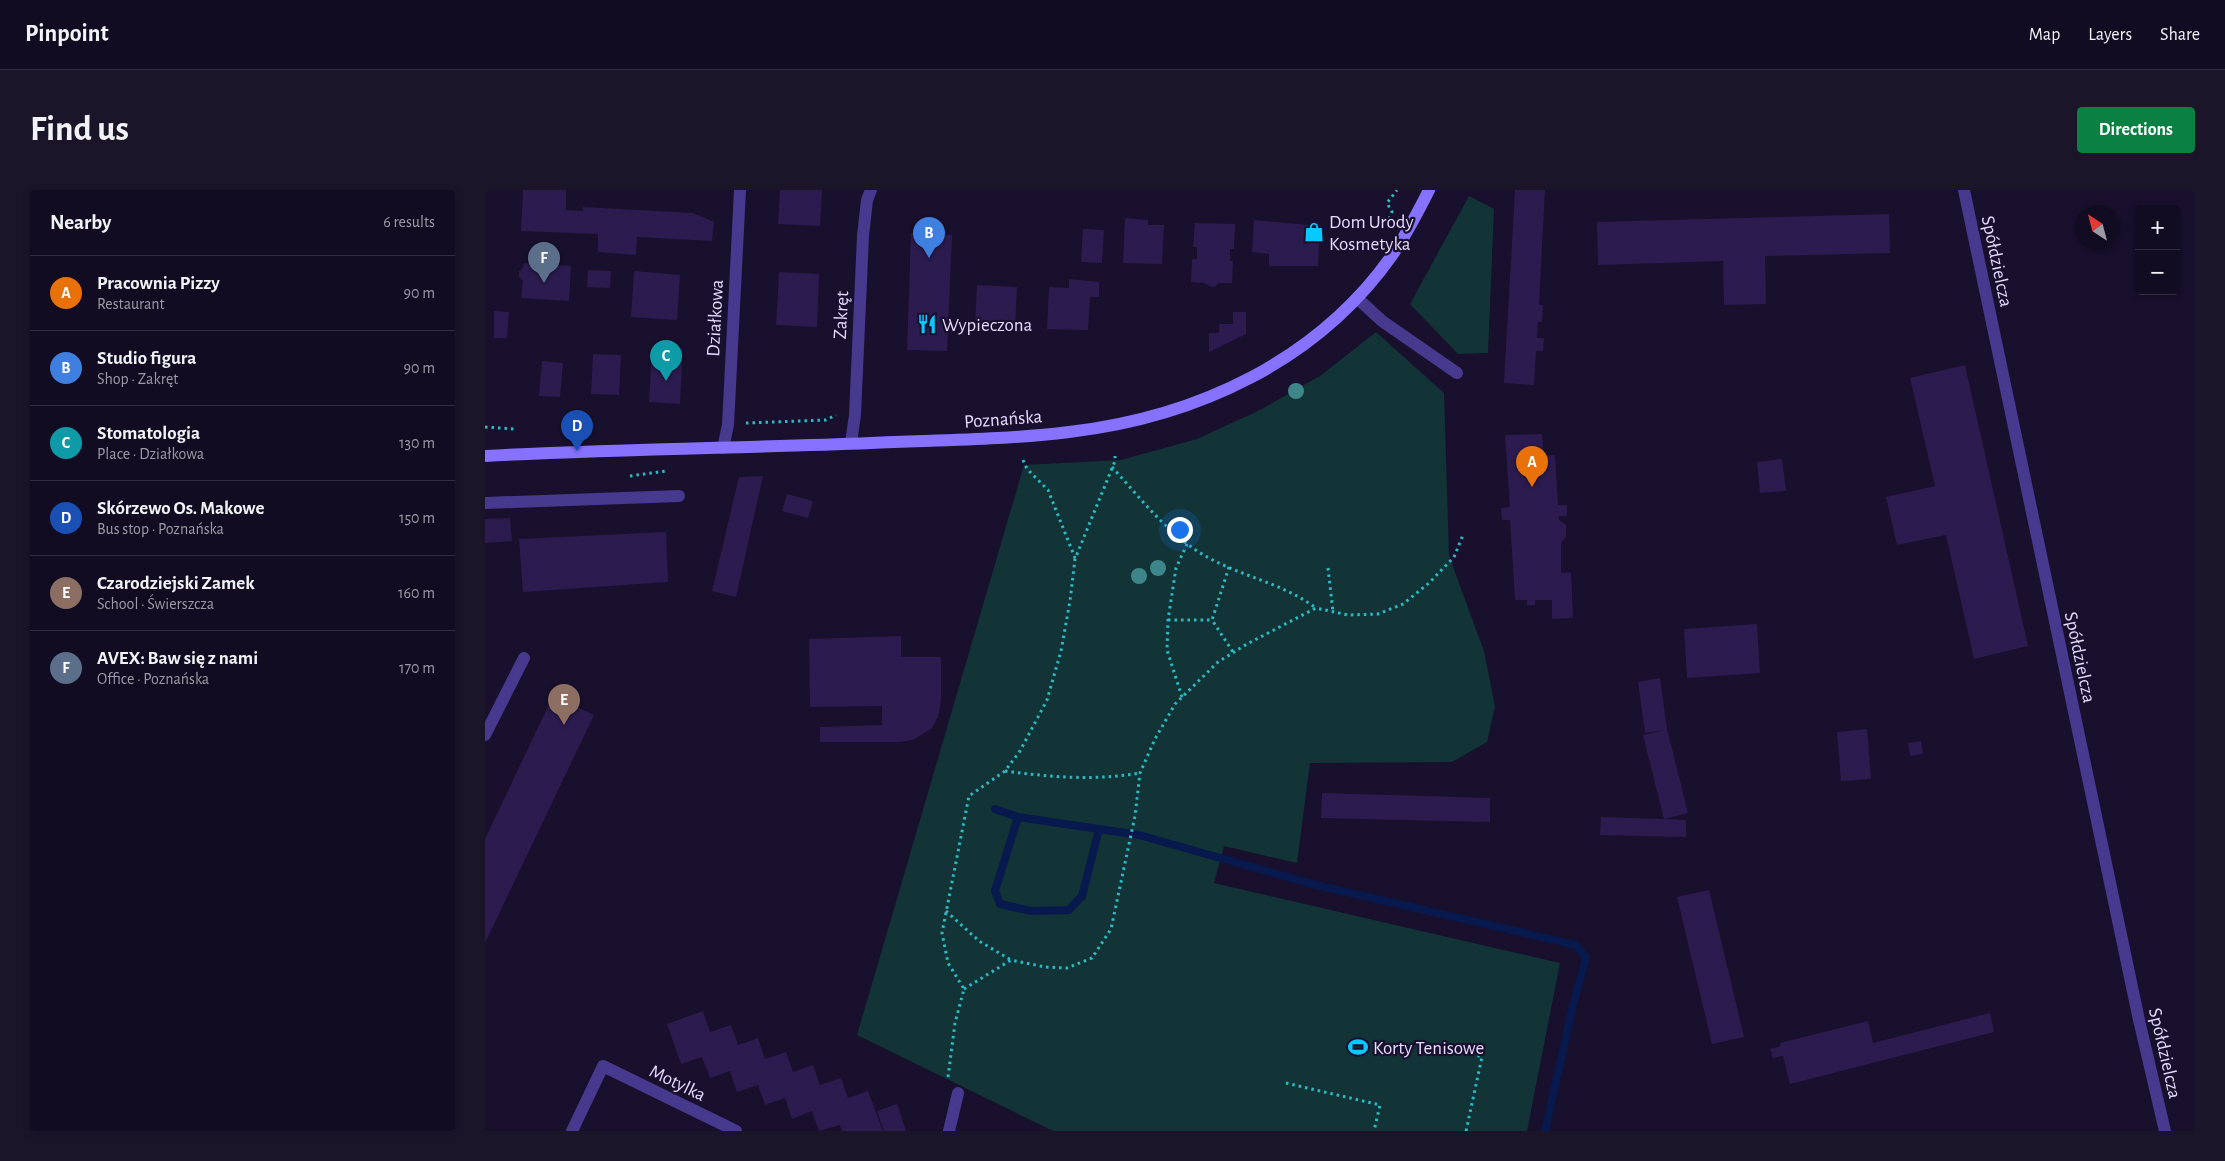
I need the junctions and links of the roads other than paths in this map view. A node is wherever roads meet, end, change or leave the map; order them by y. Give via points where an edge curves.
1 (740, 190) edge
2 (871, 190) edge
3 (1429, 190) edge
4 (1964, 190) edge
5 (1357, 298) junction
6 (1457, 373) dead end
7 (851, 444) junction
8 (723, 448) junction
9 (485, 456) edge
10 (679, 496) dead end
11 (485, 503) edge
12 (524, 658) dead end
13 (485, 735) edge
14 (958, 1093) dead end
15 (572, 1131) edge
16 (736, 1131) edge
17 (949, 1131) edge
18 (2165, 1131) edge

1 - 8 street, Działkowa via 728,426
2 - 7 street, Zakręt via 863,236
3 - 5 street, Poznańska via 1393,254
4 - 18 street, Spółdzielcza
5 - 6 street via 1382,321
5 - 7 street, Poznańska via 1321,332 1259,374 1227,390 1158,414 1070,432
7 - 8 street, Poznańska
8 - 9 street, Poznańska
10 - 11 street
12 - 13 street
14 - 17 street
15 - 16 street, Motylka via 603,1066

